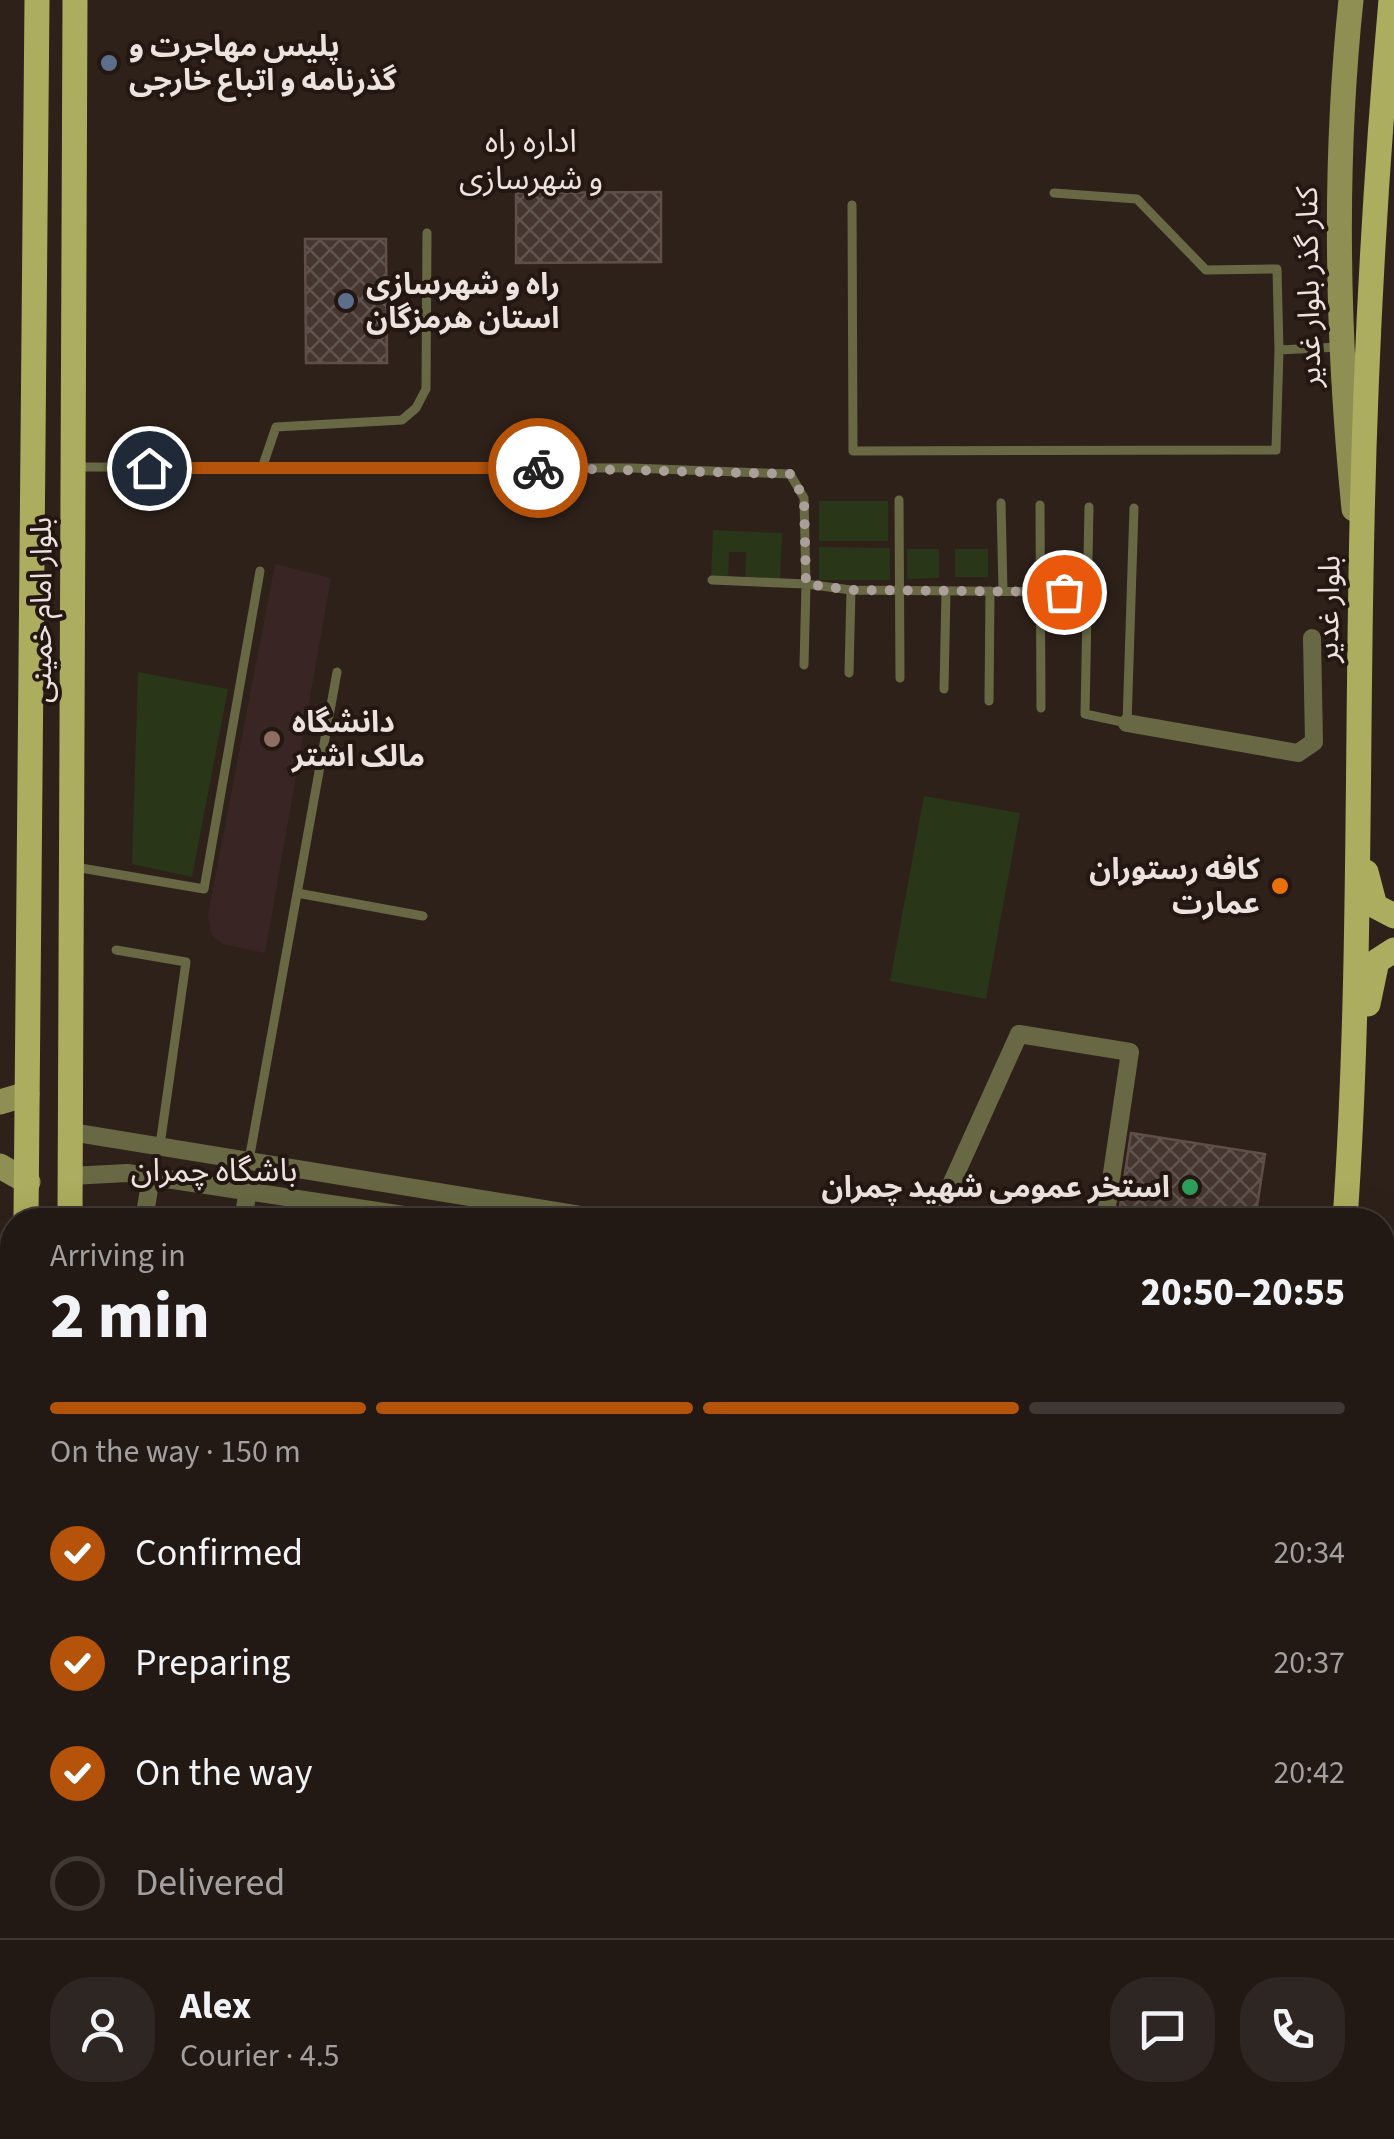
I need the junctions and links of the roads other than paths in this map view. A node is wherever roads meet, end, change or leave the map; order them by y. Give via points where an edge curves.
1 (37, 0) edge
2 (75, 0) edge
3 (1351, 0) edge
4 (1391, 0) edge
5 (1054, 194) dead end
6 (852, 204) dead end
7 (428, 233) dead end
8 (1341, 346) junction
9 (1279, 350) junction
10 (74, 467) junction
11 (262, 468) junction
12 (35, 470) junction
13 (899, 500) dead end
14 (1002, 503) dead end
15 (1040, 504) dead end
16 (1089, 507) dead end
17 (1134, 508) dead end
18 (260, 571) dead end
19 (1361, 572) junction
20 (712, 580) dead end
21 (806, 584) junction
22 (851, 590) junction
23 (900, 591) junction
24 (946, 591) junction
25 (990, 591) junction
26 (1003, 592) junction
27 (1041, 592) junction
28 (1088, 592) junction
29 (1312, 638) dead end
30 (804, 666) dead end
31 (337, 672) dead end
32 (849, 673) dead end
33 (900, 678) dead end
34 (944, 689) dead end
35 (989, 701) dead end
36 (1041, 708) dead end
37 (1126, 723) junction
38 (1360, 798) junction
39 (73, 866) junction
40 (297, 893) junction
41 (423, 916) dead end
42 (1394, 916) edge
43 (116, 950) dead end
44 (1394, 950) edge
45 (1354, 1074) junction
46 (28, 1094) junction
47 (0, 1102) edge
48 (72, 1132) junction
49 (159, 1148) junction
50 (182, 1152) junction
51 (248, 1162) junction
52 (0, 1166) edge
53 (322, 1175) junction
54 (71, 1176) junction
55 (151, 1177) junction
56 (179, 1181) junction
57 (28, 1182) junction
58 (248, 1190) junction
59 (431, 1193) junction
60 (318, 1200) junction
61 (27, 1208) edge
62 (70, 1208) edge
63 (146, 1208) edge
64 (245, 1208) edge
65 (336, 1208) edge
66 (432, 1208) edge
67 (507, 1208) edge
68 (940, 1208) edge
69 (1107, 1208) edge
70 (1346, 1208) edge

1 - 12 main road, بلوار امام خمینی
2 - 10 main road, بلوار امام خمینی
3 - 8 street, کنار گذر بلوار غدیر via 1339,132
4 - 19 main road, بلوار غدیر
5 - 9 lane via 1137,199 1206,270 1277,269
6 - 9 lane via 853,451 1276,450
7 - 11 lane via 426,389 416,408 402,420 276,427
8 - 9 lane
8 - 19 street, کنار گذر بلوار غدیر
10 - 11 lane
10 - 12 main road
10 - 39 main road, بلوار امام خمینی
11 - 21 lane via 790,474 804,498
12 - 46 main road, بلوار امام خمینی
13 - 23 lane
14 - 26 lane
15 - 27 lane
16 - 28 lane
17 - 37 lane
18 - 39 lane via 204,890
19 - 38 main road, بلوار غدیر
20 - 21 lane
21 - 22 lane
21 - 30 lane
22 - 23 lane
22 - 32 lane
23 - 24 lane
23 - 33 lane
24 - 25 lane
24 - 34 lane
25 - 26 lane
25 - 35 lane
26 - 27 lane
27 - 28 lane
27 - 36 lane
28 - 37 lane via 1085,714
29 - 37 street via 1314,742 1298,754
31 - 40 lane
38 - 42 main road via 1367,882 1375,906
38 - 45 main road, بلوار غدیر
39 - 48 main road, بلوار امام خمینی
40 - 41 lane
40 - 51 lane
43 - 49 lane via 186,962
44 - 45 main road via 1376,961
45 - 70 main road, بلوار غدیر
46 - 47 street
46 - 57 main road, بلوار امام خمینی
48 - 49 street
48 - 54 main road, بلوار امام خمینی
49 - 50 street
50 - 51 street
50 - 56 street
51 - 53 street
52 - 57 street
53 - 59 street
53 - 60 street
54 - 55 street
54 - 62 main road, بلوار امام خمینی
55 - 56 street
55 - 63 street
56 - 58 street
57 - 61 main road, بلوار امام خمینی
58 - 60 street
58 - 64 street
59 - 66 street
59 - 67 street
60 - 65 street
68 - 69 street via 1019,1034 1130,1052

